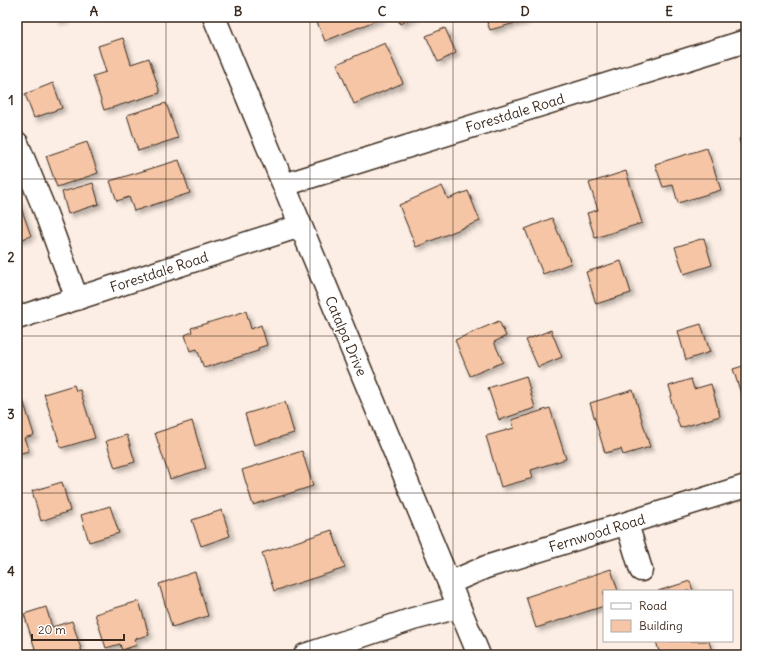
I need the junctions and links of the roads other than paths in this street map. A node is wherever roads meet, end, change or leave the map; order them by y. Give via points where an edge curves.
1 (214, 17) edge
2 (746, 41) edge
3 (17, 143) edge
4 (284, 185) junction
5 (300, 226) junction
6 (77, 299) junction
7 (17, 318) edge
8 (746, 486) edge
9 (627, 524) junction
10 (641, 570) dead end
11 (449, 583) junction
12 (459, 607) junction
13 (305, 655) edge
14 (479, 655) edge

1 - 4 street, Catalpa Drive
2 - 4 street, Forestdale Road
3 - 6 street
4 - 5 street, Catalpa Drive
5 - 6 street, Forestdale Road
5 - 11 street, Catalpa Drive
6 - 7 street, Forestdale Road
8 - 9 street, Fernwood Road
9 - 10 street
9 - 11 street, Fernwood Road via 486,567
11 - 12 street, Catalpa Drive
12 - 13 street via 413,619
12 - 14 street, Catalpa Drive

